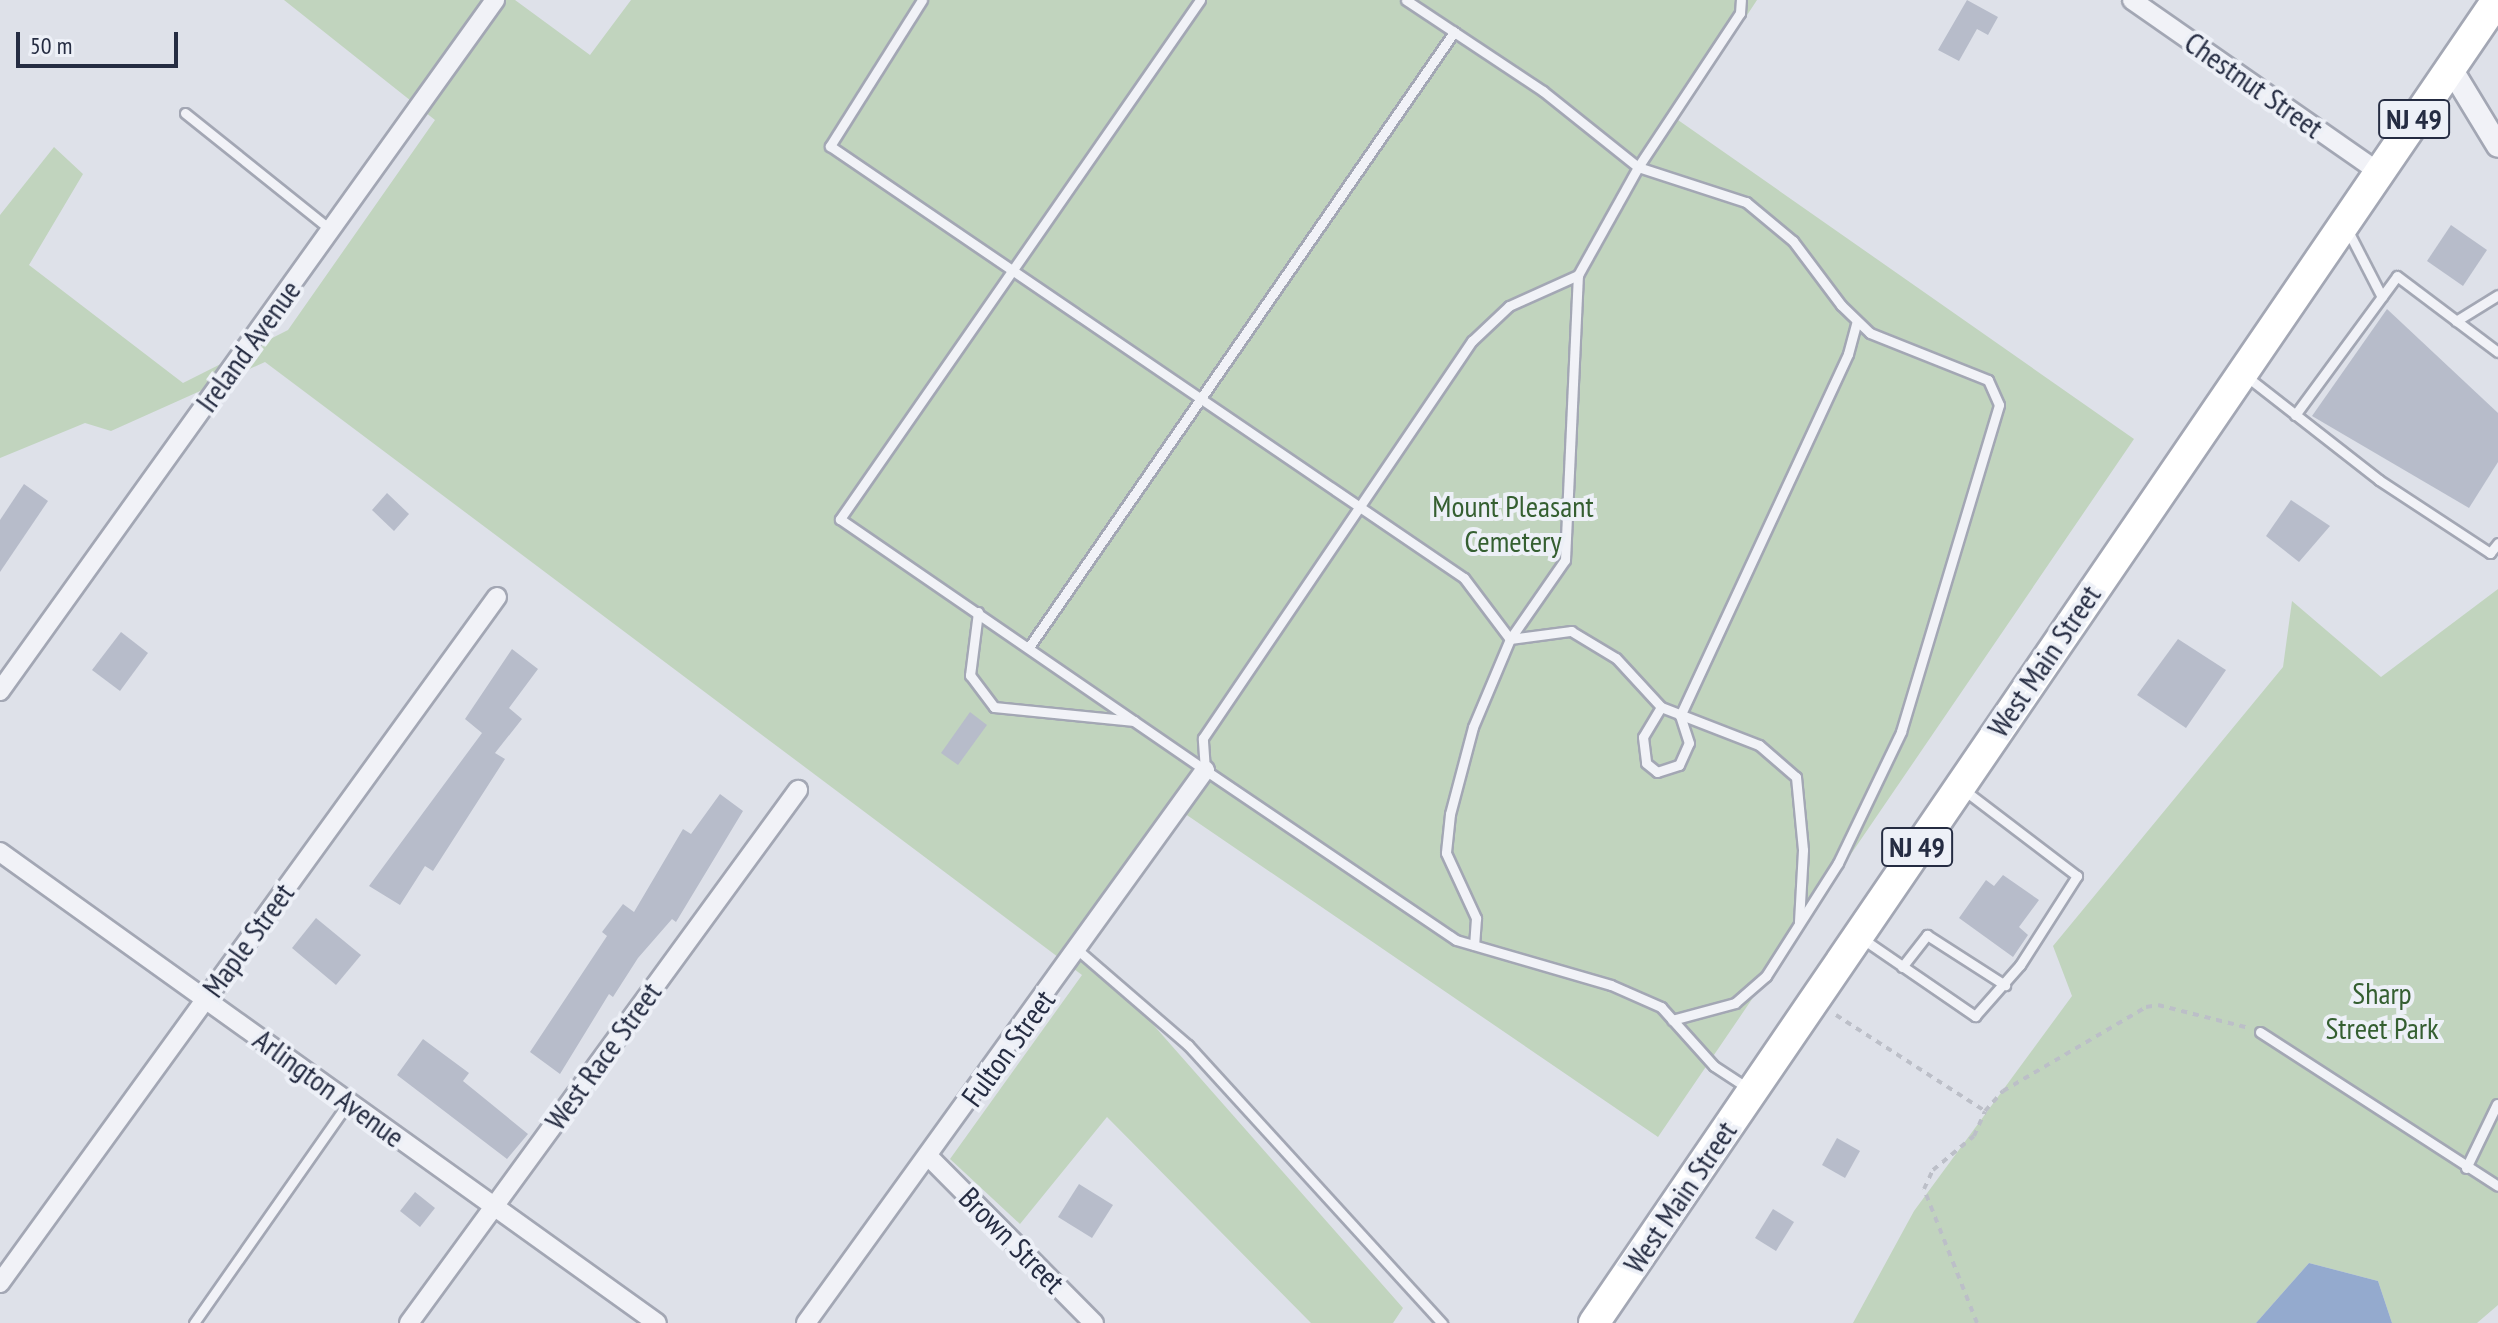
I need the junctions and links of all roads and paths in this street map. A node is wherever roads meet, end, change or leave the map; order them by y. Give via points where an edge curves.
1 (495, 0) edge
2 (922, 0) edge
3 (1200, 0) edge
4 (1406, 0) edge
5 (1741, 0) edge
6 (2132, 0) edge
7 (2497, 0) edge
8 (1454, 32) junction
9 (2450, 67) junction
10 (185, 113) dead end
11 (2498, 146) edge
12 (1638, 167) junction
13 (2377, 171) junction
14 (2343, 221) junction
15 (331, 230) junction
16 (1014, 269) junction
17 (1578, 275) junction
18 (2498, 295) edge
19 (2382, 297) junction
20 (1857, 321) junction
21 (2456, 321) junction
22 (2498, 352) edge
23 (2240, 372) junction
24 (1201, 402) junction
25 (2295, 415) junction
26 (1357, 509) junction
27 (2498, 543) edge
28 (497, 597) dead end
29 (978, 612) junction
30 (1510, 639) junction
31 (1029, 647) junction
32 (0, 691) edge
33 (1661, 707) junction
34 (1680, 716) junction
35 (1134, 721) junction
36 (1205, 770) junction
37 (1959, 786) junction
38 (798, 790) dead end
39 (0, 852) edge
40 (1799, 926) junction
41 (1857, 936) junction
42 (1474, 945) junction
43 (1079, 951) junction
44 (1902, 967) junction
45 (2005, 985) junction
46 (205, 999) junction
47 (1814, 1000) junction
48 (1672, 1020) junction
49 (2236, 1023) dead end
50 (2260, 1032) dead end
51 (1752, 1091) junction
52 (349, 1102) junction
53 (2497, 1104) edge
54 (1985, 1111) junction
55 (929, 1157) junction
56 (2466, 1168) junction
57 (2498, 1186) edge
58 (493, 1206) junction
59 (0, 1283) edge
60 (194, 1323) edge
61 (409, 1323) edge
62 (657, 1323) edge
63 (806, 1323) edge
64 (1094, 1323) edge
65 (1442, 1323) edge
66 (1594, 1323) edge
67 (1977, 1323) edge

1 - 15 street, Ireland Avenue
2 - 16 lane via 830,146
3 - 16 lane
4 - 8 lane
5 - 12 lane via 1740,13
6 - 13 street, Chestnut Street
7 - 9 highway, West Main Street / NJ 49
8 - 12 lane via 1543,91
8 - 24 lane
9 - 11 street
9 - 13 highway, West Main Street / NJ 49
10 - 15 lane
12 - 17 lane
12 - 20 lane via 1746,202 1793,241
13 - 14 highway, West Main Street / NJ 49
14 - 19 lane
14 - 23 highway, West Main Street / NJ 49
15 - 32 street, Ireland Avenue
16 - 24 lane
16 - 29 lane via 840,519
17 - 26 lane via 1509,306 1472,341
17 - 30 lane via 1565,560
18 - 21 lane
19 - 21 lane via 2397,276
19 - 25 lane
20 - 34 lane via 1848,354
20 - 40 lane via 1870,333 1988,380 1999,405 1901,732 1838,863
21 - 22 lane
23 - 25 lane
23 - 37 highway, West Main Street / NJ 49
24 - 26 lane
24 - 31 lane
25 - 27 lane via 2379,480 2490,553
26 - 30 lane via 1464,578
26 - 36 lane via 1203,738
28 - 46 street, Maple Street
29 - 31 lane
29 - 35 lane via 970,675 994,707
30 - 33 lane via 1571,631 1616,658
30 - 42 lane via 1473,727 1450,814 1446,853 1476,918
31 - 35 lane
33 - 34 lane
33 - 34 lane via 1643,737 1646,763 1657,772 1679,765 1689,743
34 - 40 lane via 1759,745 1796,777 1803,850
35 - 36 lane
36 - 42 lane via 1444,933
36 - 43 street, Fulton Street
37 - 41 highway, West Main Street / NJ 49
37 - 45 lane via 2077,876
38 - 58 street, West Race Street
39 - 46 street, Arlington Avenue
40 - 48 lane via 1766,976 1735,1003
41 - 44 lane
41 - 47 highway, West Main Street / NJ 49
42 - 48 lane via 1611,985 1661,1007
43 - 55 street, Fulton Street
43 - 65 lane via 1188,1045
44 - 45 lane via 1971,1014 1981,1014
44 - 45 lane via 1927,935
46 - 52 street, Arlington Avenue
46 - 59 street, Maple Street
47 - 51 highway, West Main Street / NJ 49
47 - 54 path via 1928,1079
48 - 51 lane via 1714,1066
49 - 54 path via 2158,1005 2124,1018 2003,1091
50 - 56 lane
51 - 66 highway, West Main Street / NJ 49
52 - 58 street, Arlington Avenue
52 - 60 lane
53 - 56 lane
54 - 67 path via 1964,1147 1933,1170 1924,1189
55 - 63 street, Fulton Street
55 - 64 street, Brown Street
56 - 57 lane
58 - 61 street, West Race Street
58 - 62 street, Arlington Avenue

